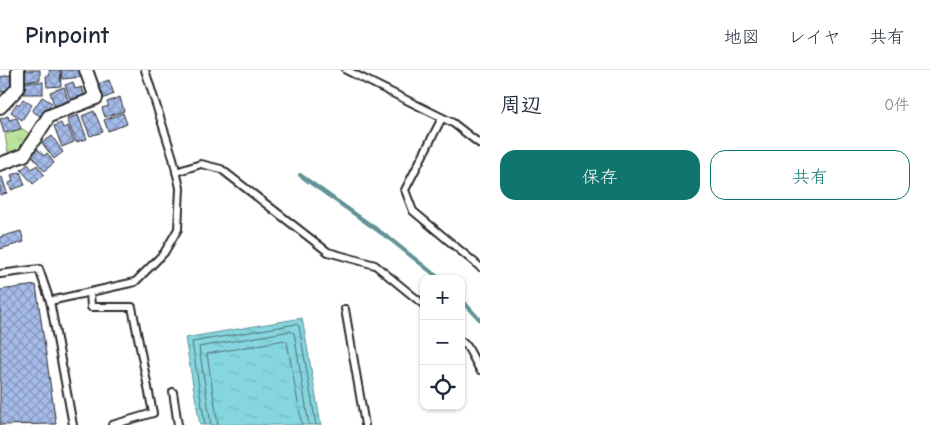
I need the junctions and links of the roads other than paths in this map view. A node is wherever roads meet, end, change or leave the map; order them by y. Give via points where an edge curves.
1 (18, 70) edge
2 (86, 70) edge
3 (145, 70) edge
4 (346, 70) edge
5 (0, 107) edge
6 (442, 118) junction
7 (480, 144) edge
8 (0, 164) edge
9 (176, 172) junction
10 (480, 267) edge
11 (0, 274) edge
12 (90, 292) junction
13 (50, 301) junction
14 (420, 302) edge
15 (345, 309) dead end
16 (465, 344) edge
17 (480, 370) edge
18 (173, 392) dead end
19 (73, 425) edge
20 (112, 425) edge
21 (178, 425) edge
22 (365, 425) edge

1 - 5 street via 18,88
2 - 8 street via 96,98 49,116 24,155
3 - 9 lane
4 - 6 lane
6 - 7 lane
6 - 10 lane via 404,190 412,211
9 - 12 lane via 180,188 178,229 164,253 135,282
9 - 14 lane via 201,164 221,169 328,252 375,265
11 - 13 lane via 39,269
12 - 13 lane
12 - 20 lane via 90,307 132,307 153,413
13 - 19 lane
15 - 22 lane
16 - 17 lane
18 - 21 lane

